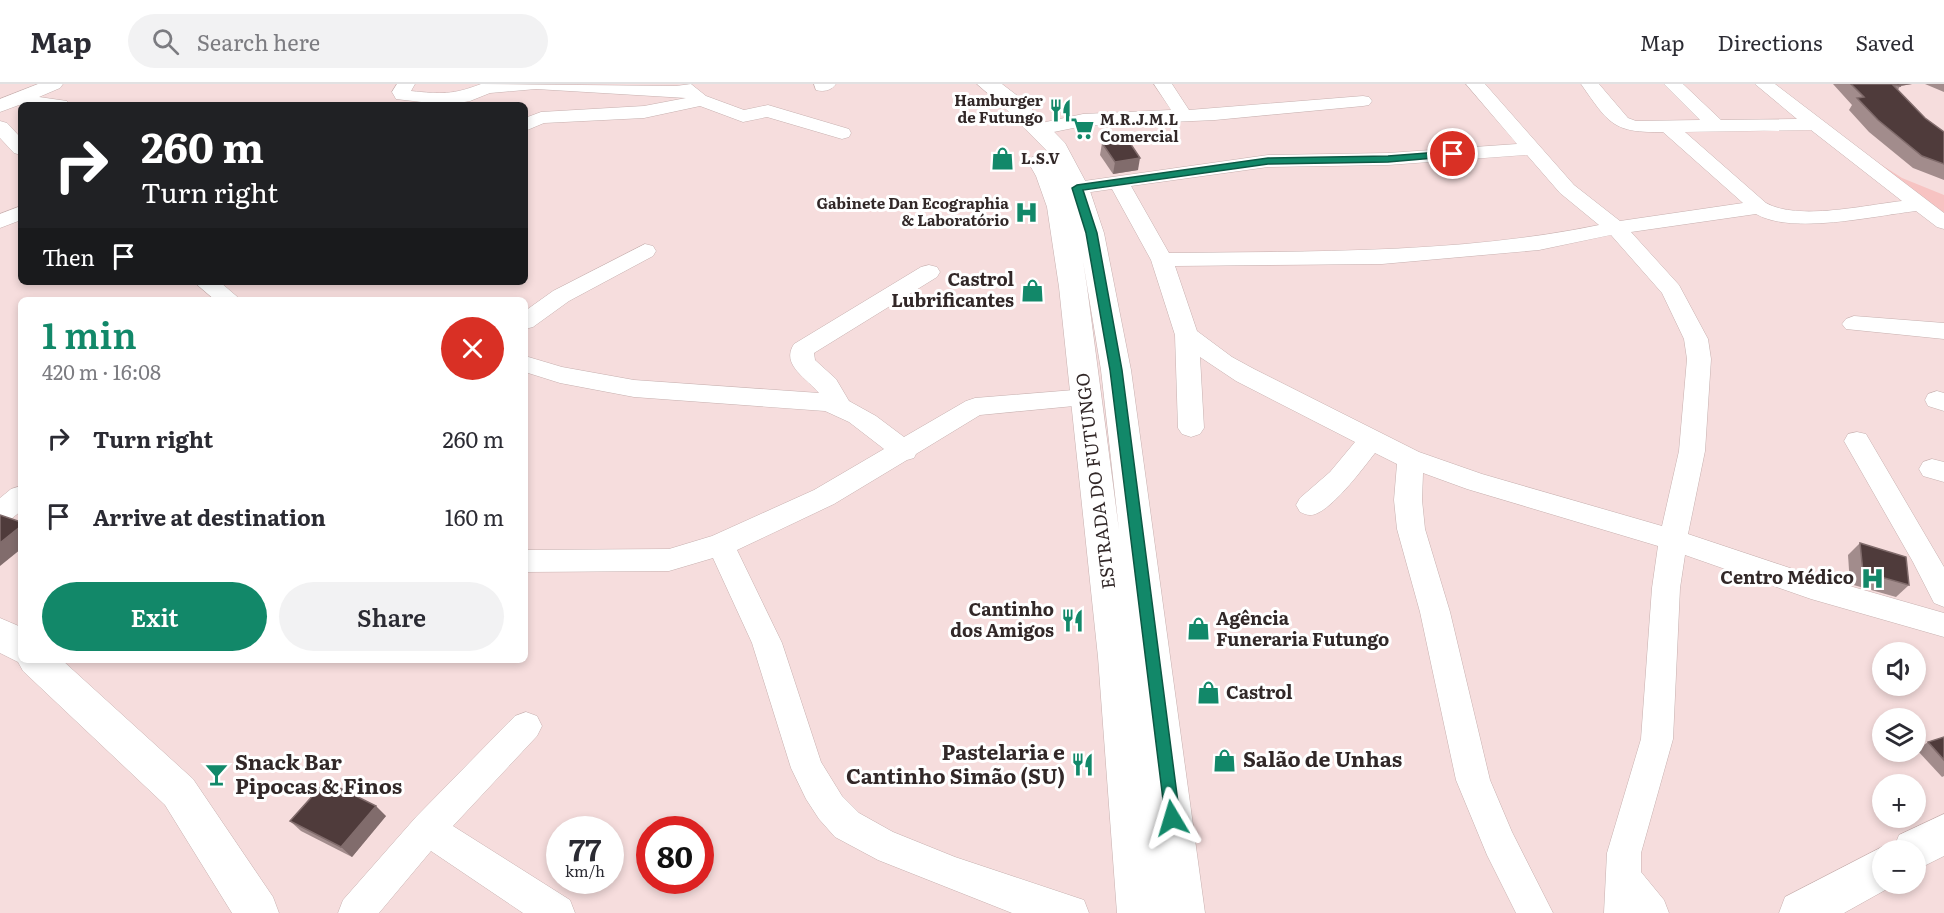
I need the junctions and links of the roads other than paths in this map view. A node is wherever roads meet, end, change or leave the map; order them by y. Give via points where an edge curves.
1 (54, 84) edge
2 (406, 84) edge
3 (964, 84) edge
4 (988, 84) edge
5 (1163, 84) edge
6 (1475, 84) edge
7 (1590, 84) edge
8 (1673, 84) edge
9 (1764, 84) edge
10 (690, 92) edge
11 (1363, 101) dead end
12 (8, 103) edge
13 (1183, 115) junction
14 (528, 124) edge
15 (1816, 124) junction
16 (0, 127) edge
17 (1668, 127) junction
18 (1718, 127) junction
19 (1039, 129) junction
20 (842, 133) dead end
21 (18, 146) edge
22 (1532, 149) junction
23 (1119, 183) junction
24 (1077, 188) junction
25 (1918, 205) junction
26 (1759, 207) junction
27 (18, 213) edge
28 (0, 222) edge
29 (1944, 223) edge
30 (1616, 228) junction
31 (645, 251) dead end
32 (1162, 260) junction
33 (929, 272) dead end
34 (209, 285) edge
35 (226, 297) edge
36 (528, 320) edge
37 (1854, 324) dead end
38 (1944, 331) edge
39 (1187, 335) junction
40 (528, 365) edge
41 (1086, 398) junction
42 (839, 405) junction
43 (1191, 428) dead end
44 (1372, 439) junction
45 (1857, 441) dead end
46 (905, 451) junction
47 (1410, 459) junction
48 (18, 498) edge
49 (1311, 505) dead end
50 (0, 513) edge
51 (1673, 540) junction
52 (720, 545) junction
53 (528, 561) edge
54 (1944, 595) edge
55 (1944, 625) edge
56 (0, 633) edge
57 (18, 645) edge
58 (39, 663) edge
59 (526, 726) dead end
60 (428, 829) junction
61 (1944, 834) edge
62 (1926, 844) edge
63 (1872, 874) edge
64 (1622, 876) junction
65 (257, 913) edge
66 (356, 913) edge
67 (557, 913) edge
68 (1071, 913) edge
69 (1139, 913) edge
70 (1183, 913) edge
71 (1535, 913) edge
72 (1622, 913) edge
73 (1650, 913) edge
74 (1801, 913) edge

1 - 12 street
2 - 10 street via 402,94 434,100 464,97 487,87 522,85
3 - 41 main road, ESTRADA DO FUTUNGO via 1029,146 1044,167 1055,195 1065,232
4 - 19 main road, ESTRADA DO FUTUNGO
5 - 13 street
6 - 22 street
7 - 17 street via 1627,125
8 - 18 street
9 - 15 street
10 - 14 street via 644,112 541,118
10 - 20 street via 743,116 768,111
11 - 13 street
13 - 19 street via 1083,120
15 - 18 street
15 - 25 street
16 - 21 street
17 - 18 street
17 - 26 street
19 - 24 main road, ESTRADA DO FUTUNGO via 1057,148
22 - 23 street via 1388,159 1268,161
22 - 30 street via 1568,189
23 - 24 street
23 - 32 street
24 - 70 main road, ESTRADA DO FUTUNGO via 1092,233 1116,370
25 - 26 street via 1796,219
25 - 29 street
26 - 30 street
27 - 28 street
30 - 32 street via 1539,244 1382,257
30 - 51 street via 1671,290 1696,339 1699,359 1692,451
31 - 36 street via 561,296
32 - 39 street
33 - 42 street via 802,350 803,363 827,385
34 - 35 street
37 - 38 street
39 - 43 street
39 - 44 street via 1245,375
40 - 42 street via 567,376 656,391
41 - 46 street via 975,407
41 - 69 main road, ESTRADA DO FUTUNGO via 1117,657
42 - 46 street
44 - 47 street
44 - 49 street
45 - 54 street
46 - 52 street via 824,497
47 - 51 street
47 - 71 street via 1410,529 1435,612 1473,780 1499,843
48 - 50 street
51 - 55 street via 1822,590
51 - 64 street via 1666,588 1657,739 1624,853
52 - 53 street via 669,560
52 - 68 street via 772,657 800,754 821,794 848,826 893,850 991,889
56 - 57 main road
58 - 65 main road via 179,792
59 - 60 street
60 - 66 street
60 - 67 street
61 - 62 main road
63 - 74 main road
64 - 72 street
64 - 73 street

